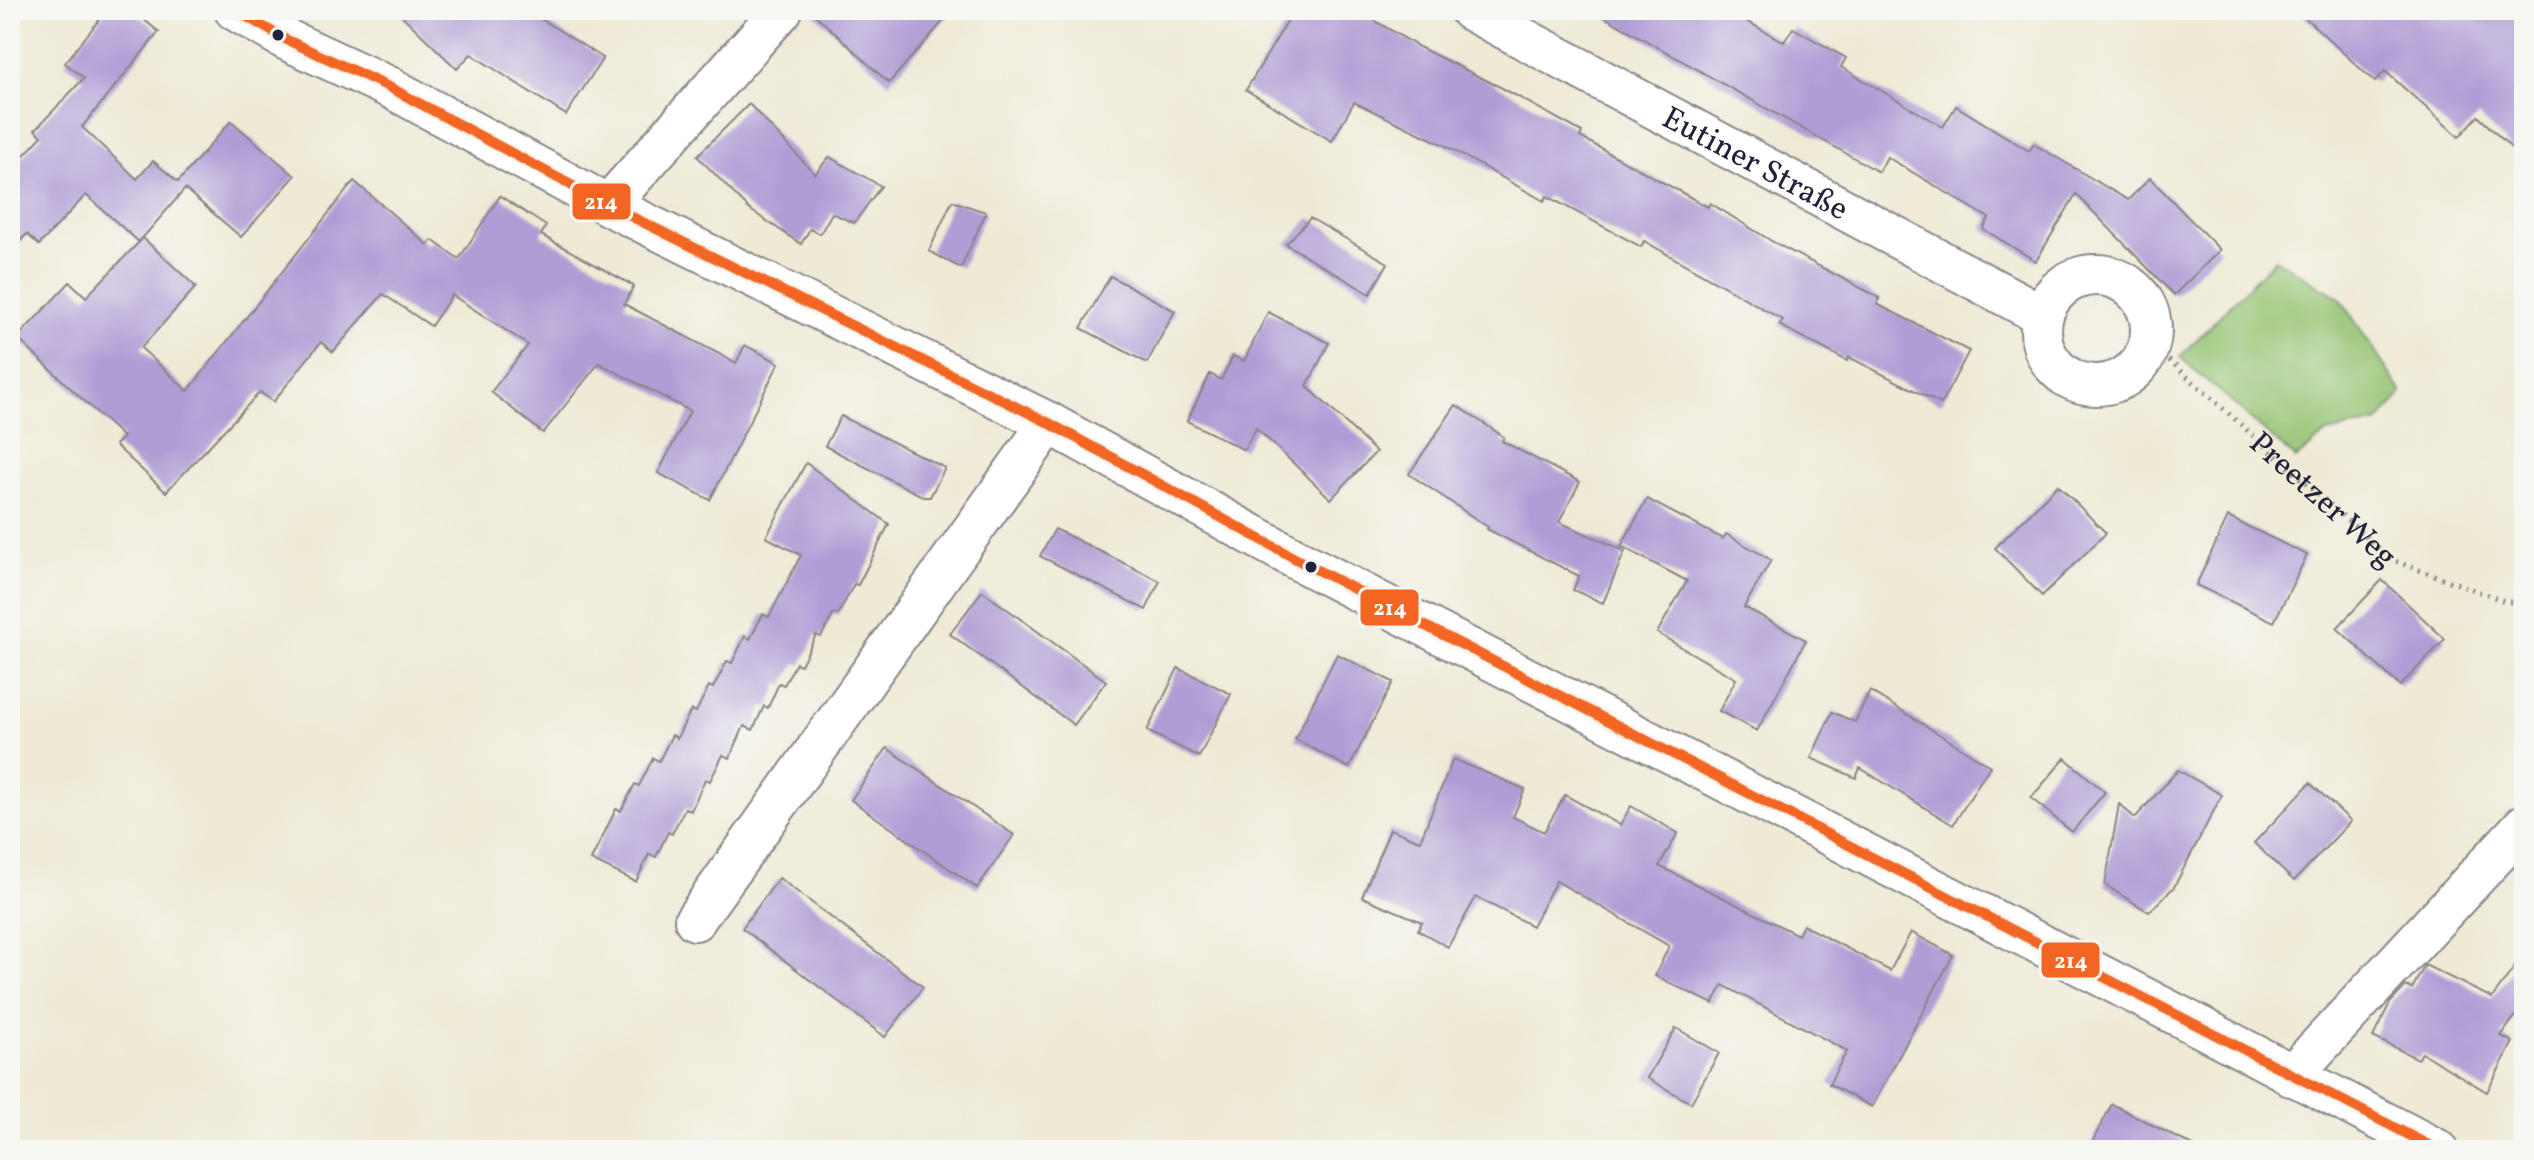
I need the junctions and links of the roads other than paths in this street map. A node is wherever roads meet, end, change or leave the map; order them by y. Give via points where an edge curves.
1 (235, 10) edge
2 (782, 10) edge
3 (1470, 10) edge
4 (608, 205) junction
5 (2042, 315) junction
6 (1049, 423) junction
7 (2524, 825) edge
8 (695, 920) dead end
9 (2291, 1076) junction
10 (2438, 1150) edge

1 - 4 street
2 - 4 street
3 - 5 street, Eutiner Straße
4 - 6 street
5 - 5 street via 2043,349 2057,370 2078,383 2114,383 2136,370 2151,344 2152,327 2140,295 2109,275 2069,281 2054,293
6 - 8 street
6 - 9 street via 1312,567
7 - 9 street
9 - 10 street

